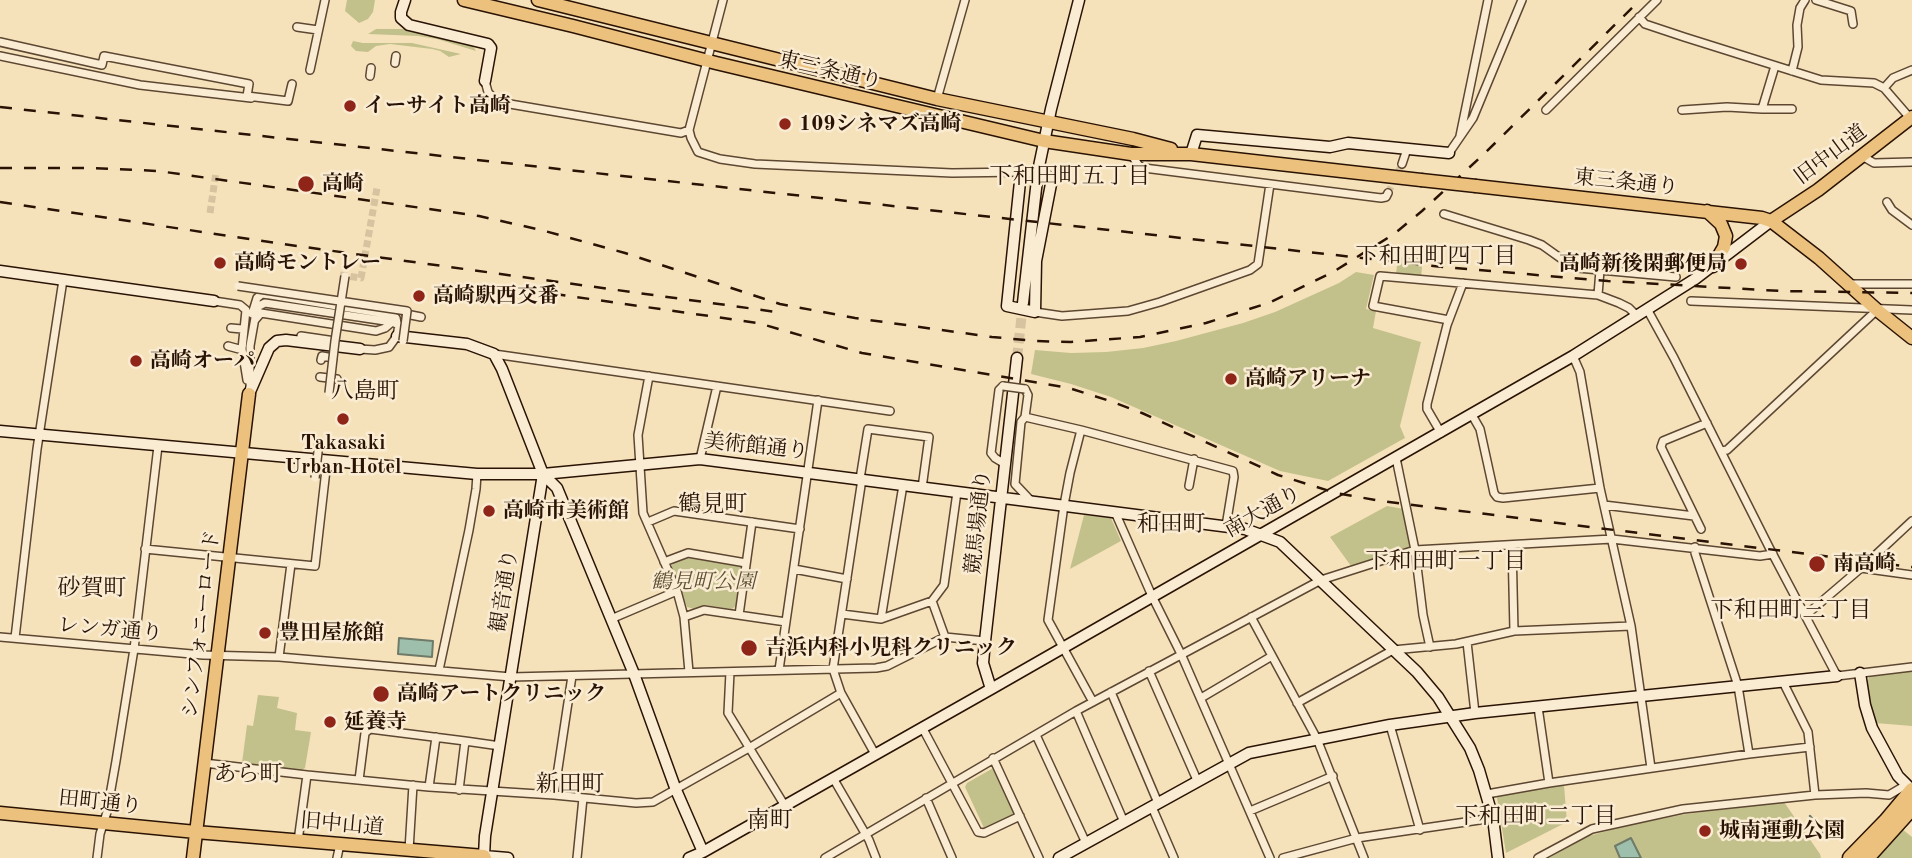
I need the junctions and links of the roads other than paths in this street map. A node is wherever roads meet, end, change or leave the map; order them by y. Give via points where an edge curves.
1 (325, 0) edge
2 (405, 0) edge
3 (464, 0) edge
4 (538, 0) edge
5 (723, 0) edge
6 (965, 0) edge
7 (1079, 0) edge
8 (1488, 0) edge
9 (1522, 0) edge
10 (1657, 0) edge
11 (1805, 0) edge
12 (1816, 0) edge
13 (573, 4) edge
14 (1639, 17) junction
15 (1853, 24) dead end
16 (297, 27) dead end
17 (318, 30) junction
18 (0, 42) edge
19 (712, 43) junction
20 (0, 56) edge
21 (707, 61) junction
22 (1775, 66) junction
23 (1912, 69) edge
24 (310, 70) dead end
25 (1792, 71) junction
26 (485, 81) joint
27 (292, 83) dead end
28 (1884, 88) junction
29 (937, 99) junction
30 (293, 103) dead end
31 (1792, 108) dead end
32 (1546, 110) dead end
33 (1682, 110) dead end
34 (1762, 110) junction
35 (1911, 117) edge
36 (1048, 122) junction
37 (689, 130) junction
38 (1459, 140) junction
39 (1044, 141) junction
40 (1407, 149) junction
41 (1449, 153) joint
42 (1131, 154) junction
43 (1191, 154) junction
44 (1862, 156) junction
45 (1912, 162) edge
46 (1402, 164) tunnel mouth
47 (1038, 171) junction
48 (1021, 172) junction
49 (1270, 184) junction
50 (1388, 193) dead end
51 (1887, 202) dead end
52 (1707, 211) junction
53 (1444, 214) dead end
54 (1771, 221) junction
55 (1912, 225) edge
56 (1713, 265) junction
57 (1600, 270) junction
58 (0, 271) edge
59 (345, 276) dead end
60 (1676, 277) dead end
61 (63, 280) junction
62 (1463, 283) junction
63 (1849, 284) junction
64 (1912, 285) edge
65 (238, 286) dead end
66 (1598, 295) junction
67 (214, 301) joint
68 (341, 301) junction
69 (1690, 301) dead end
70 (1023, 303) tunnel mouth
71 (1647, 309) junction
72 (1877, 310) junction
73 (1912, 310) edge
74 (1034, 312) junction
75 (406, 314) junction
76 (1637, 316) junction
77 (421, 317) dead end
78 (1449, 320) junction
79 (394, 323) junction
80 (231, 328) dead end
81 (242, 330) dead end
82 (301, 336) dead end
83 (1912, 338) edge
84 (402, 339) junction
85 (335, 341) junction
86 (228, 346) dead end
87 (239, 349) dead end
88 (360, 349) joint
89 (494, 354) junction
90 (1573, 356) junction
91 (1017, 358) tunnel mouth
92 (321, 360) dead end
93 (334, 360) junction
94 (250, 363) junction
95 (649, 376) junction
96 (320, 377) dead end
97 (334, 379) junction
98 (717, 386) junction
99 (329, 393) dead end
100 (249, 394) junction
101 (818, 400) junction
102 (890, 411) dead end
103 (1472, 415) junction
104 (1025, 416) junction
105 (1707, 423) junction
106 (1082, 430) junction
107 (0, 431) edge
108 (1441, 433) junction
109 (40, 434) junction
110 (319, 443) dead end
111 (158, 446) junction
112 (1722, 451) junction
113 (242, 453) junction
114 (1396, 458) junction
115 (699, 459) junction
116 (1194, 459) junction
117 (327, 461) junction
118 (1004, 464) junction
119 (641, 466) junction
120 (808, 472) junction
121 (477, 474) junction
122 (543, 474) junction
123 (315, 478) dead end
124 (861, 479) junction
125 (903, 485) junction
126 (1189, 486) dead end
127 (922, 488) junction
128 (1600, 488) junction
129 (957, 492) junction
130 (1002, 498) junction
131 (1032, 501) junction
132 (1064, 505) junction
133 (1604, 505) junction
134 (1115, 512) junction
135 (1694, 516) junction
136 (1912, 521) edge
137 (648, 522) junction
138 (752, 522) junction
139 (1226, 526) junction
140 (1701, 528) dead end
141 (800, 529) junction
142 (1263, 534) junction
143 (1612, 539) junction
144 (1512, 545) junction
145 (1695, 547) junction
146 (145, 549) junction
147 (1415, 550) junction
148 (1773, 554) junction
149 (229, 559) junction
150 (664, 562) junction
151 (746, 563) junction
152 (291, 564) junction
153 (1861, 568) junction
154 (794, 569) junction
155 (1912, 575) edge
156 (847, 579) junction
157 (1321, 580) junction
158 (677, 591) junction
159 (1152, 596) junction
160 (932, 601) junction
161 (842, 614) junction
162 (739, 615) junction
163 (1806, 615) junction
164 (684, 617) junction
165 (1251, 617) junction
166 (611, 619) junction
167 (881, 619) junction
168 (786, 622) junction
169 (1631, 626) junction
170 (1514, 631) junction
171 (0, 637) edge
172 (945, 637) junction
173 (15, 638) junction
174 (985, 641) junction
175 (1468, 642) junction
176 (1430, 647) junction
177 (1063, 648) junction
178 (134, 649) junction
179 (1393, 650) junction
180 (218, 654) junction
181 (1181, 654) junction
182 (1272, 656) junction
183 (279, 657) junction
184 (1912, 667) edge
185 (833, 669) junction
186 (439, 670) junction
187 (779, 670) junction
188 (1149, 671) junction
189 (689, 672) junction
190 (730, 672) junction
191 (1860, 673) junction
192 (634, 674) junction
193 (572, 676) junction
194 (1836, 676) junction
195 (511, 677) junction
196 (1783, 682) junction
197 (1738, 686) junction
198 (991, 689) junction
199 (1111, 692) junction
200 (841, 693) junction
201 (1642, 696) junction
202 (1200, 698) junction
203 (1093, 702) junction
204 (1297, 703) junction
205 (1538, 707) junction
206 (1076, 711) junction
207 (1475, 713) junction
208 (1451, 716) junction
209 (1390, 725) junction
210 (922, 727) junction
211 (1036, 734) junction
212 (436, 737) junction
213 (1317, 739) junction
214 (465, 741) junction
215 (500, 746) junction
216 (1810, 747) junction
217 (750, 748) junction
218 (875, 754) junction
219 (1749, 754) junction
220 (993, 758) junction
221 (204, 763) junction
222 (1228, 763) junction
223 (1651, 768) junction
224 (307, 775) junction
225 (1333, 776) junction
226 (833, 778) junction
227 (359, 780) junction
228 (1197, 780) junction
229 (953, 781) junction
230 (1549, 783) junction
231 (413, 785) junction
232 (429, 787) junction
233 (1910, 789) edge
234 (459, 790) junction
235 (676, 790) junction
236 (492, 792) junction
237 (1487, 794) junction
238 (1815, 794) junction
239 (554, 796) junction
240 (583, 798) junction
241 (926, 798) junction
242 (1155, 805) junction
243 (785, 806) junction
244 (1912, 808) edge
245 (1250, 810) junction
246 (0, 813) edge
247 (1020, 816) junction
248 (1493, 818) junction
249 (1124, 822) junction
250 (104, 823) junction
251 (1420, 830) junction
252 (196, 832) junction
253 (864, 834) junction
254 (1357, 838) junction
255 (298, 841) junction
256 (340, 844) junction
257 (1086, 844) junction
258 (408, 850) junction
259 (705, 855) edge
260 (484, 857) edge
261 (97, 858) edge
262 (193, 858) edge
263 (338, 858) edge
264 (508, 858) edge
265 (577, 858) edge
266 (689, 858) edge
267 (825, 858) edge
268 (876, 858) edge
269 (952, 858) edge
270 (1039, 858) edge
271 (1059, 858) edge
272 (1174, 858) edge
273 (1270, 858) edge
274 (1283, 858) edge
275 (1364, 858) edge
276 (1498, 858) edge
277 (1538, 858) edge
278 (1850, 858) edge
279 (1867, 858) edge

1 - 17 street
2 - 26 street via 401,18 409,25 488,44
3 - 21 main road, 東三条通り
4 - 13 main road, 東三条通り
5 - 19 street
6 - 29 street
7 - 36 street
8 - 38 street
9 - 38 street via 1474,118
10 - 14 street
11 - 25 street
12 - 15 street via 1850,11
13 - 19 main road, 東三条通り
14 - 22 street via 1645,24
14 - 32 street
16 - 17 street
17 - 24 street
18 - 27 street via 102,65 104,56 249,84 247,96 288,100
19 - 21 street
19 - 29 main road, 東三条通り
20 - 30 street via 140,85
21 - 37 street
21 - 39 main road, 東三条通り
22 - 25 street
22 - 34 street
23 - 28 street
25 - 28 street via 1828,82 1863,81
26 - 37 street via 488,92 504,103 681,133
28 - 35 street
29 - 36 main road, 東三条通り
31 - 34 street
33 - 34 street
35 - 44 main road, 旧中山道
36 - 39 street
36 - 43 main road, 東三条通り
37 - 48 street via 698,152 720,159 952,173
38 - 41 street
39 - 42 main road, 東三条通り
39 - 47 street
40 - 41 street
40 - 43 street via 1197,135
40 - 46 street
42 - 43 main road, 東三条通り
42 - 49 street via 1144,168
43 - 52 main road, 東三条通り, bridge
44 - 45 street via 1874,163
44 - 54 main road, 旧中山道
47 - 48 street
47 - 70 street
47 - 74 street via 1052,179 1036,261
48 - 74 street via 1007,306
49 - 50 street via 1381,198
49 - 74 street via 1258,264 1250,270 1128,312 1062,316
51 - 55 street
52 - 54 main road, 東三条通り
52 - 56 main road via 1726,236
53 - 57 street via 1530,240 1578,268
54 - 56 street, 南大通り
54 - 63 main road
56 - 71 street, 南大通り
57 - 60 street
57 - 66 street
58 - 61 street
59 - 68 street, bridge
61 - 67 street
61 - 109 street
62 - 66 street
62 - 78 street
62 - 78 street via 1380,276 1374,306
63 - 64 street
63 - 72 main road
65 - 68 street, bridge
66 - 76 street
67 - 100 street via 246,310 242,349
68 - 75 street, bridge
68 - 85 street, bridge
69 - 72 street
71 - 76 street, 南大通り
71 - 105 street
72 - 73 street
72 - 83 main road
72 - 112 street
75 - 77 street
75 - 84 street, bridge
76 - 90 street, 南大通り
78 - 108 street via 1427,404
79 - 84 street via 399,325
79 - 94 street via 376,331 261,313 254,320
79 - 94 street via 392,315 262,295 255,302 251,320
80 - 81 street
82 - 85 street
84 - 88 street via 382,350
84 - 89 street via 467,344
85 - 93 street, bridge
86 - 87 street
88 - 100 street via 277,341 269,348
89 - 95 street
89 - 122 street
90 - 103 street, 南大通り
90 - 128 street via 1580,372
91 - 118 street, 競馬場通り
92 - 93 street via 322,356
93 - 97 street, bridge
94 - 100 street
95 - 98 street
95 - 119 street via 638,435
96 - 97 street, bridge
97 - 99 street, bridge
98 - 101 street
98 - 115 street
100 - 113 main road, シンフォニーロード
101 - 102 street
101 - 120 street
103 - 108 street, 南大通り
103 - 128 street via 1480,429 1497,497
104 - 106 street
104 - 118 street, bridge via 1025,389 1003,386 991,453
104 - 131 street via 1015,484
105 - 112 street
105 - 135 street via 1662,441 1661,447
106 - 116 street
106 - 132 street
107 - 109 street, 美術館通り
108 - 114 street, 南大通り
109 - 111 street, 美術館通り
109 - 173 street
110 - 123 street, bridge
111 - 113 street, 美術館通り
111 - 146 street
112 - 148 street
113 - 117 street, 美術館通り
113 - 149 main road, シンフォニーロード
114 - 142 street, 南大通り
114 - 147 street
115 - 119 street, 美術館通り
115 - 120 street, 美術館通り
116 - 126 street
116 - 139 street via 1233,471
117 - 121 street, 美術館通り
117 - 152 street via 315,566
118 - 130 street, 競馬場通り
119 - 122 street, 美術館通り
119 - 137 street via 643,513
120 - 124 street, 美術館通り
120 - 141 street
121 - 122 street, 美術館通り
121 - 186 street
122 - 166 street via 556,486
122 - 195 street, 観音通り
124 - 125 street, 美術館通り
124 - 127 street via 868,429 929,437
124 - 156 street
125 - 127 street, 美術館通り
125 - 167 street
127 - 129 street, 美術館通り
128 - 133 street
129 - 130 street, 美術館通り
129 - 160 street via 944,584
130 - 131 street, 美術館通り
130 - 174 street, 競馬場通り
131 - 132 street, 美術館通り
132 - 134 street, 美術館通り
132 - 177 street via 1048,620
133 - 135 street
133 - 143 street
134 - 139 street, 美術館通り
134 - 159 street
135 - 140 street
136 - 153 street
137 - 138 street via 674,511
137 - 150 street
138 - 141 street
138 - 151 street
139 - 142 street, 美術館通り
141 - 154 street
142 - 157 street via 1280,542
142 - 159 street, 南大通り
143 - 144 street
143 - 145 street
143 - 169 street
144 - 147 street
144 - 170 street
145 - 148 street
145 - 197 street
146 - 149 street
146 - 178 street
147 - 157 street
147 - 176 street
148 - 163 street
149 - 152 street
149 - 180 main road, シンフォニーロード
150 - 151 street via 688,553
150 - 158 street
151 - 162 street
152 - 183 street
153 - 155 street
153 - 163 street
154 - 156 street
154 - 168 street
156 - 161 street
157 - 165 street
157 - 179 street
158 - 164 street
158 - 166 street
159 - 177 street, 南大通り
159 - 181 street
160 - 167 street
160 - 172 street
161 - 167 street
161 - 185 street
162 - 164 street via 704,610
162 - 168 street
163 - 194 street
164 - 189 street
165 - 181 street
165 - 182 street
166 - 192 street
168 - 187 street
169 - 170 street
169 - 201 street
170 - 175 street
171 - 173 street, レンガ通り
172 - 174 street
172 - 185 street, レンガ通り via 887,666
173 - 178 street, レンガ通り
174 - 198 street, 競馬場通り via 983,663
175 - 176 street
175 - 207 street
176 - 179 street
177 - 198 street, 南大通り
177 - 203 street
178 - 180 street, レンガ通り
178 - 250 street
179 - 204 street
179 - 208 street via 1418,671
180 - 183 street, レンガ通り
180 - 221 main road, シンフォニーロード
181 - 188 street
181 - 202 street
182 - 202 street
182 - 204 street
183 - 186 street, レンガ通り
184 - 191 street
185 - 187 street, レンガ通り
185 - 200 street
186 - 195 street, レンガ通り
187 - 190 street, レンガ通り
188 - 199 street
188 - 228 street
189 - 190 street, レンガ通り
189 - 192 street, レンガ通り
190 - 217 street via 728,713
191 - 194 street
191 - 233 street via 1872,727
192 - 193 street, レンガ通り
192 - 235 street
193 - 195 street, レンガ通り
193 - 239 street
194 - 196 street
195 - 215 street, 観音通り
196 - 197 street
196 - 216 street via 1808,732
197 - 201 street
197 - 219 street
198 - 210 street, 南大通り
199 - 203 street
199 - 242 street
200 - 217 street
200 - 218 street
201 - 205 street
201 - 223 street
202 - 222 street
203 - 206 street
204 - 213 street
205 - 207 street
205 - 230 street
206 - 211 street
206 - 249 street
207 - 208 street
208 - 209 street
208 - 237 street via 1470,748
209 - 213 street
209 - 251 street
210 - 218 street, 南大通り
210 - 229 street
211 - 220 street
211 - 257 street
212 - 214 street
212 - 227 street via 370,729 365,733
212 - 232 street
213 - 222 street via 1248,753
213 - 225 street
214 - 215 street
214 - 234 street
215 - 236 street, 観音通り
216 - 219 street
216 - 238 street
217 - 235 street
217 - 243 street
218 - 226 street, 南大通り
219 - 223 street
220 - 229 street
220 - 247 street
221 - 224 street
221 - 252 main road, シンフォニーロード
222 - 228 street
222 - 245 street
223 - 230 street
224 - 227 street
224 - 255 street
225 - 245 street
225 - 254 street
226 - 243 street, 南大通り
226 - 253 street
227 - 231 street
228 - 242 street
229 - 241 street
229 - 247 street via 978,832
230 - 237 street
231 - 232 street
231 - 258 street
232 - 234 street
233 - 238 street via 1889,795
233 - 278 highway
234 - 236 street
235 - 240 street via 653,802
235 - 259 street
236 - 239 street
236 - 260 street, 観音通り
237 - 248 street
238 - 277 street via 1683,809 1592,829
239 - 240 street
240 - 265 street
241 - 253 street
241 - 269 street
242 - 249 street
242 - 272 street
243 - 259 street, 南大通り
244 - 279 highway
245 - 273 street
246 - 250 main road, 田町通り
247 - 270 street
248 - 251 street
248 - 276 street
249 - 257 street
250 - 252 main road, 田町通り
250 - 261 street
251 - 254 street
252 - 255 main road, 旧中山道
252 - 262 main road, シンフォニーロード
253 - 267 street
253 - 268 street
254 - 274 street
254 - 275 street
255 - 256 main road, 旧中山道
256 - 258 main road, 旧中山道
256 - 263 street
257 - 271 street
258 - 260 main road, 旧中山道
259 - 266 street, 南大通り
260 - 264 street

